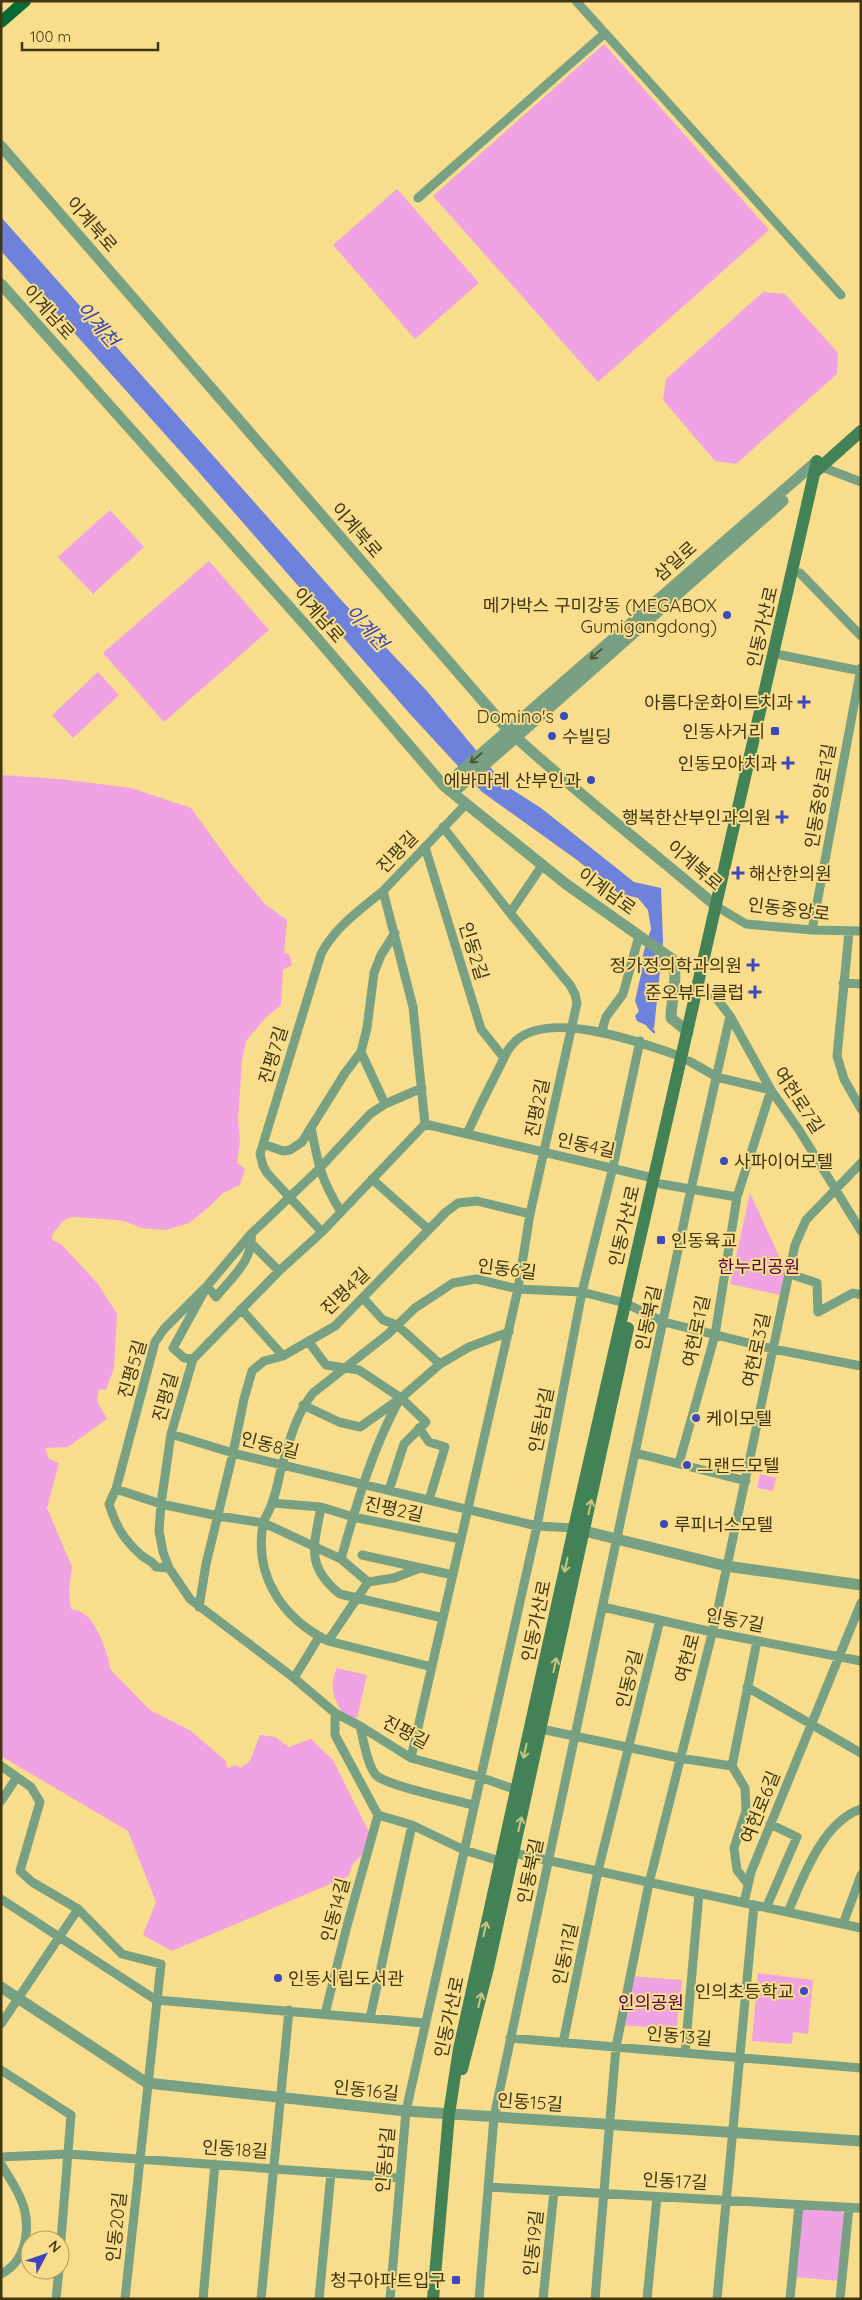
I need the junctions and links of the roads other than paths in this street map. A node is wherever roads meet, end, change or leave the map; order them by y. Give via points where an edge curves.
1 (25, 1) edge
2 (576, 1) edge
3 (1, 22) edge
4 (604, 34) junction
5 (1, 146) edge
6 (418, 198) dead end
7 (1, 284) edge
8 (841, 295) dead end
9 (861, 421) edge
10 (861, 431) edge
11 (818, 467) junction
12 (861, 482) edge
13 (800, 573) junction
14 (861, 636) edge
15 (781, 655) junction
16 (861, 670) edge
17 (512, 734) junction
18 (448, 790) junction
19 (466, 804) junction
20 (443, 826) junction
21 (425, 847) junction
22 (543, 864) junction
23 (383, 890) junction
24 (719, 908) junction
25 (510, 913) junction
26 (812, 930) junction
27 (861, 931) edge
28 (849, 932) junction
29 (395, 933) junction
30 (639, 936) junction
31 (843, 983) junction
32 (861, 984) edge
33 (704, 992) junction
34 (730, 1016) junction
35 (570, 1028) junction
36 (688, 1032) junction
37 (607, 1034) junction
38 (640, 1041) junction
39 (361, 1052) junction
40 (504, 1058) junction
41 (685, 1059) junction
42 (717, 1077) junction
43 (422, 1088) junction
44 (771, 1090) junction
45 (385, 1104) junction
46 (861, 1109) edge
47 (425, 1124) junction
48 (311, 1127) junction
49 (467, 1134) junction
50 (263, 1144) junction
51 (544, 1153) junction
52 (861, 1164) edge
53 (613, 1168) junction
54 (319, 1169) junction
55 (372, 1178) junction
56 (657, 1181) junction
57 (691, 1189) junction
58 (835, 1190) junction
59 (289, 1196) junction
60 (737, 1197) junction
61 (341, 1212) junction
62 (530, 1214) junction
63 (428, 1229) junction
64 (861, 1231) edge
65 (322, 1232) junction
66 (250, 1234) junction
67 (252, 1244) junction
68 (279, 1271) junction
69 (790, 1274) junction
70 (207, 1286) junction
71 (518, 1289) junction
72 (582, 1292) junction
73 (861, 1295) edge
74 (364, 1298) junction
75 (629, 1305) junction
76 (241, 1309) junction
77 (664, 1322) junction
78 (397, 1325) junction
79 (509, 1332) junction
80 (715, 1334) junction
81 (308, 1341) junction
82 (773, 1349) junction
83 (283, 1356) junction
84 (193, 1358) junction
85 (440, 1364) junction
86 (861, 1366) edge
87 (343, 1368) junction
88 (401, 1398) junction
89 (303, 1405) junction
90 (422, 1425) junction
91 (171, 1434) junction
92 (233, 1453) junction
93 (636, 1453) junction
94 (679, 1463) junction
95 (283, 1465) junction
96 (746, 1481) junction
97 (362, 1484) junction
98 (116, 1488) junction
99 (389, 1490) junction
100 (429, 1500) junction
101 (272, 1503) junction
102 (160, 1504) junction
103 (321, 1507) junction
104 (468, 1509) junction
105 (218, 1516) junction
106 (353, 1517) junction
107 (264, 1522) junction
108 (537, 1526) junction
109 (579, 1530) junction
110 (618, 1538) junction
111 (461, 1539) junction
112 (314, 1547) junction
113 (362, 1555) dead end
114 (342, 1559) junction
115 (726, 1566) junction
116 (170, 1568) junction
117 (420, 1568) junction
118 (453, 1575) junction
119 (368, 1582) junction
120 (861, 1585) edge
121 (356, 1598) junction
122 (861, 1603) edge
123 (200, 1607) junction
124 (603, 1607) junction
125 (443, 1618) junction
126 (660, 1620) junction
127 (712, 1632) junction
128 (319, 1637) junction
129 (757, 1641) junction
130 (328, 1642) junction
131 (839, 1656) junction
132 (861, 1661) edge
133 (432, 1667) junction
134 (294, 1678) junction
135 (747, 1687) junction
136 (335, 1713) junction
137 (360, 1726) junction
138 (810, 1726) junction
139 (541, 1729) junction
140 (575, 1736) junction
141 (629, 1746) junction
142 (861, 1753) edge
143 (411, 1758) junction
144 (679, 1758) junction
145 (1, 1766) edge
146 (732, 1766) junction
147 (18, 1777) junction
148 (480, 1777) junction
149 (516, 1790) junction
150 (1, 1801) edge
151 (473, 1806) junction
152 (861, 1809) edge
153 (378, 1815) junction
154 (770, 1824) junction
155 (412, 1825) junction
156 (464, 1850) junction
157 (514, 1853) junction
158 (500, 1861) junction
159 (548, 1861) junction
160 (598, 1872) junction
161 (861, 1876) edge
162 (649, 1882) junction
163 (748, 1884) junction
164 (699, 1893) junction
165 (1, 1899) edge
166 (749, 1904) junction
167 (766, 1908) junction
168 (78, 1909) junction
169 (788, 1912) junction
170 (843, 1924) junction
171 (861, 1928) edge
172 (58, 1936) junction
173 (1, 1988) edge
174 (18, 1999) junction
175 (156, 2000) junction
176 (289, 2010) junction
177 (325, 2014) junction
178 (370, 2018) junction
179 (425, 2023) junction
180 (1, 2024) edge
181 (510, 2038) junction
182 (563, 2043) junction
183 (616, 2047) junction
184 (685, 2053) junction
185 (740, 2058) junction
186 (861, 2068) edge
187 (1, 2070) edge
188 (147, 2083) junction
189 (280, 2098) junction
190 (406, 2111) junction
191 (449, 2114) junction
192 (494, 2117) junction
193 (609, 2124) junction
194 (733, 2132) junction
195 (861, 2141) edge
196 (68, 2154) junction
197 (1, 2157) edge
198 (139, 2158) junction
199 (1, 2164) edge
200 (215, 2164) junction
201 (273, 2168) junction
202 (331, 2173) junction
203 (400, 2178) junction
204 (488, 2187) junction
205 (554, 2191) junction
206 (604, 2194) junction
207 (657, 2196) junction
208 (725, 2200) junction
209 (800, 2205) junction
210 (850, 2207) junction
211 (861, 2208) edge
212 (62, 2230) edge
213 (1, 2274) edge
214 (57, 2280) edge
215 (56, 2299) edge
216 (125, 2299) edge
217 (203, 2299) edge
218 (261, 2299) edge
219 (319, 2299) edge
220 (390, 2299) edge
221 (433, 2299) edge
222 (479, 2299) edge
223 (543, 2299) edge
224 (595, 2299) edge
225 (647, 2299) edge
226 (717, 2299) edge
227 (790, 2299) edge
228 (840, 2299) edge

1 - 3 main road
2 - 4 street
4 - 6 street
4 - 8 street
5 - 17 street, 이계북로
7 - 18 street, 이계남로
9 - 11 main road, 삼일로
10 - 11 main road, 삼일로
11 - 12 street
11 - 13 main road, 인동가산로
11 - 17 street, 삼일로
11 - 24 main road, 인동가산로
13 - 14 street, 인동가산로
13 - 15 main road, 인동가산로
15 - 16 street, 인동가산로
15 - 24 main road, 인동가산로
16 - 26 street, 인동중앙로1길
17 - 18 street, 삼일로
17 - 24 street, 이계북로
18 - 19 street, 이계남로
19 - 20 street, 진평길
19 - 22 street, 이계남로
20 - 21 street, 진평길
20 - 25 street, 진평2길
21 - 23 street, 진평길
21 - 40 street, 인동2길 via 481,1029
22 - 25 street
22 - 30 street, 이계남로
23 - 29 street, 진평길
23 - 50 street, 진평7길 via 343,925 321,954
24 - 26 street, 인동중앙로 via 746,924
24 - 33 main road, 인동가산로
24 - 36 main road, 인동가산로
25 - 35 street, 진평2길 via 570,984 577,1003
26 - 28 street, 인동중앙로
27 - 28 street, 인동중앙로
28 - 31 street
29 - 39 street via 374,972
29 - 43 street, 진평길 via 413,1007
30 - 36 street, 이계남로 via 672,960 676,968 671,1018
30 - 37 street via 623,994 606,1017 602,1030
31 - 32 street
31 - 46 street via 838,1056 844,1079
33 - 34 street, 여헌로7길 via 714,995
33 - 41 main road, 인동가산로
34 - 42 street, 인동북길
34 - 44 street, 여헌로7길
35 - 37 street
35 - 40 street via 534,1029 512,1044
35 - 51 street, 진평2길
36 - 41 main road, 인동가산로
37 - 38 street
38 - 41 street
38 - 53 street, 인동남길
39 - 45 street
39 - 48 street
40 - 49 street
41 - 42 street
41 - 56 main road, 인동가산로
42 - 44 street
42 - 57 street, 인동북길
43 - 45 street
43 - 47 street, 진평길
44 - 58 street, 여헌로7길
44 - 60 street, 여헌로1길
45 - 54 street via 360,1124
47 - 49 street, 인동4길
47 - 55 street, 진평길
48 - 50 street via 302,1142 290,1150 283,1152
48 - 54 street
49 - 51 street, 인동4길
50 - 59 street, 진평7길 via 260,1154 263,1166
51 - 53 street, 인동4길
51 - 62 street, 진평2길
52 - 58 street, 여헌로3길
53 - 56 street, 인동4길
53 - 72 street, 인동남길
54 - 59 street
54 - 61 street
55 - 61 street, 진평길
55 - 63 street
56 - 57 street, 인동4길
56 - 75 main road, 인동가산로
57 - 60 street
57 - 77 street, 인동북길
58 - 64 street, 여헌로7길
58 - 69 street, 여헌로3길 via 806,1220 795,1245
59 - 65 street, 진평7길
59 - 66 street, 진평5길
60 - 80 street, 여헌로1길
61 - 65 street, 진평길
62 - 63 street, 진평4길 via 477,1201 458,1203
62 - 71 street, 진평2길
63 - 74 street, 진평4길
65 - 68 street, 진평길
66 - 67 street
66 - 70 street, 진평5길
67 - 68 street
67 - 70 street via 242,1268 216,1297
68 - 76 street, 진평길
69 - 73 street via 817,1284 818,1312 853,1293
69 - 82 street, 여헌로3길
70 - 84 street, 진평길 via 174,1348 184,1358
70 - 98 street, 진평5길 via 155,1342
71 - 72 street, 인동6길
71 - 78 street, 인동6길 via 476,1279 453,1283 415,1308
71 - 79 street, 진평2길
72 - 75 street, 인동6길
72 - 108 street, 인동남길
74 - 78 street via 383,1320
74 - 81 street, 진평4길 via 335,1326
75 - 77 street, 인동6길
75 - 109 main road, 인동가산로
76 - 83 street
76 - 84 street, 진평길
77 - 80 street, 인동6길
77 - 93 street, 인동북길
78 - 85 street
78 - 87 street, 인동6길
79 - 85 street via 469,1347
79 - 104 street, 진평2길
80 - 82 street, 인동6길
80 - 94 street, 여헌로1길
81 - 83 street, 진평4길
81 - 87 street via 326,1365
82 - 86 street, 인동6길
82 - 96 street, 여헌로3길
83 - 92 street, 진평4길 via 264,1361 252,1371
84 - 91 street, 진평길
85 - 88 street
87 - 88 street via 359,1370
87 - 89 street, 인동6길
88 - 89 street via 360,1427 339,1422
88 - 90 street
88 - 97 street via 384,1428
89 - 95 street, 인동6길
90 - 99 street via 404,1444
90 - 100 street via 429,1442 445,1447
91 - 92 street, 인동8길
91 - 102 street, 진평길
92 - 95 street, 인동8길
92 - 105 street, 진평4길
93 - 94 street
93 - 110 street, 인동북길
94 - 96 street
95 - 97 street, 인동8길
95 - 101 street
96 - 115 street, 여헌로3길
97 - 99 street, 인동8길
97 - 106 street
98 - 102 street
98 - 116 street, 진평5길 via 109,1504 117,1528 142,1557 153,1561 156,1567
99 - 100 street, 인동8길
100 - 104 street, 인동8길
101 - 103 street, 진평2길
101 - 107 street
102 - 105 street
102 - 116 street, 진평길 via 159,1531
103 - 106 street, 진평2길
103 - 112 street
104 - 108 street, 인동8길
104 - 111 street, 진평2길
105 - 107 street
105 - 123 street, 진평4길
106 - 111 street, 진평2길
106 - 114 street
107 - 112 street
107 - 128 street via 263,1565 275,1596 284,1608
108 - 109 street, 인동8길
108 - 148 street, 인동남길
109 - 110 street
139 -> 109 main road, 인동가산로
109 -> 149 main road, 인동가산로
110 - 115 street
110 - 124 street, 인동북길
111 - 118 street, 진평2길
112 - 114 street
112 - 121 street via 317,1570 322,1578 340,1594
113 - 117 street
114 - 119 street
115 - 120 street
115 - 127 street, 여헌로
116 - 123 street, 진평길 via 190,1599
117 - 118 street
117 - 119 street via 394,1578
118 - 125 street, 진평2길
119 - 121 street
121 - 125 street
121 - 130 street
122 - 131 street, 여헌로6길
123 - 134 street, 진평길
124 - 126 street, 인동7길
124 - 140 street, 인동북길
125 - 133 street, 진평2길
126 - 127 street, 인동7길
126 - 141 street, 인동9길
127 - 129 street, 인동7길
127 - 144 street, 여헌로
128 - 130 street
128 - 134 street
129 - 131 street, 인동7길
129 - 135 street
130 - 133 street
131 - 132 street, 인동7길
131 - 138 street, 여헌로6길
133 - 143 street, 진평2길
134 - 136 street, 진평길
135 - 138 street
135 - 146 street
136 - 137 street, 진평길
136 - 153 street via 335,1735
137 - 143 street, 진평길
137 - 151 street via 372,1769 378,1777
138 - 142 street
138 - 154 street, 여헌로6길
139 - 140 street
157 -> 139 main road, 인동가산로
140 - 141 street
140 - 159 street, 인동북길
141 - 144 street
141 - 160 street, 인동9길
143 - 148 street, 진평길
144 - 146 street
144 - 162 street
145 - 147 street
146 - 163 street via 745,1788 746,1811 734,1848 737,1870
147 - 150 street
147 - 168 street via 32,1787 40,1802 20,1872
148 - 149 street, 진평길
148 - 151 street, 인동남길
149 - 158 main road, 인동가산로
151 - 156 street, 인동남길
152 - 169 street via 850,1812 834,1828 809,1862
153 - 155 street
153 - 177 street, 인동14길
154 - 163 street, 여헌로6길
154 - 167 street via 797,1837
155 - 156 street
155 - 178 street
156 - 158 street
156 - 179 street, 인동남길
157 - 159 street
191 -> 157 main road, 인동가산로 via 469,2046
191 -> 158 main road, 인동가산로 via 459,2049
159 - 160 street
159 - 181 street, 인동북길
160 - 162 street
160 - 182 street, 인동11길
161 - 170 street
162 - 164 street
162 - 183 street
163 - 166 street, 여헌로6길
164 - 166 street
164 - 184 street
165 - 172 street
166 - 167 street
166 - 185 street
167 - 169 street
168 - 172 street
168 - 175 street via 122,1954 160,1964
169 - 170 street
170 - 171 street
172 - 174 street
172 - 175 street
173 - 174 street, 인동16길
174 - 180 street
174 - 188 street, 인동16길
175 - 176 street
175 - 188 street
176 - 177 street
176 - 189 street
177 - 178 street
178 - 179 street
179 - 190 street, 인동남길
181 - 182 street, 인동13길
181 - 192 street, 인동북길
182 - 183 street, 인동13길
183 - 184 street, 인동13길
183 - 193 street
184 - 185 street, 인동13길
185 - 186 street, 인동13길
185 - 194 street
187 - 196 street via 70,2115
188 - 189 street, 인동16길
188 - 198 street
189 - 190 street, 인동16길
189 - 201 street
190 - 191 street, 인동16길
190 - 203 street, 인동남길
191 - 192 street, 인동15길
191 - 221 main road, 인동가산로
192 - 193 street, 인동15길
192 - 204 street, 인동북길
193 - 194 street, 인동15길
193 - 206 street
194 - 195 street, 인동15길
194 - 208 street
196 - 197 street, 인동18길
196 - 198 street, 인동18길
196 - 212 street
198 - 200 street, 인동18길
198 - 216 street, 인동20길
199 - 213 street via 20,2196 27,2228 22,2254 11,2269
200 - 201 street, 인동18길
200 - 217 street
201 - 202 street, 인동18길
201 - 218 street
202 - 203 street, 인동18길
202 - 219 street
203 - 220 street, 인동남길
204 - 205 street, 인동17길
204 - 222 street, 인동북길
205 - 206 street, 인동17길
205 - 223 street, 인동19길
206 - 207 street, 인동17길
206 - 224 street
207 - 208 street, 인동17길
207 - 225 street
208 - 209 street, 인동17길
208 - 226 street
209 - 210 street, 인동17길
209 - 227 street
210 - 211 street, 인동17길
210 - 228 street
214 - 215 street

